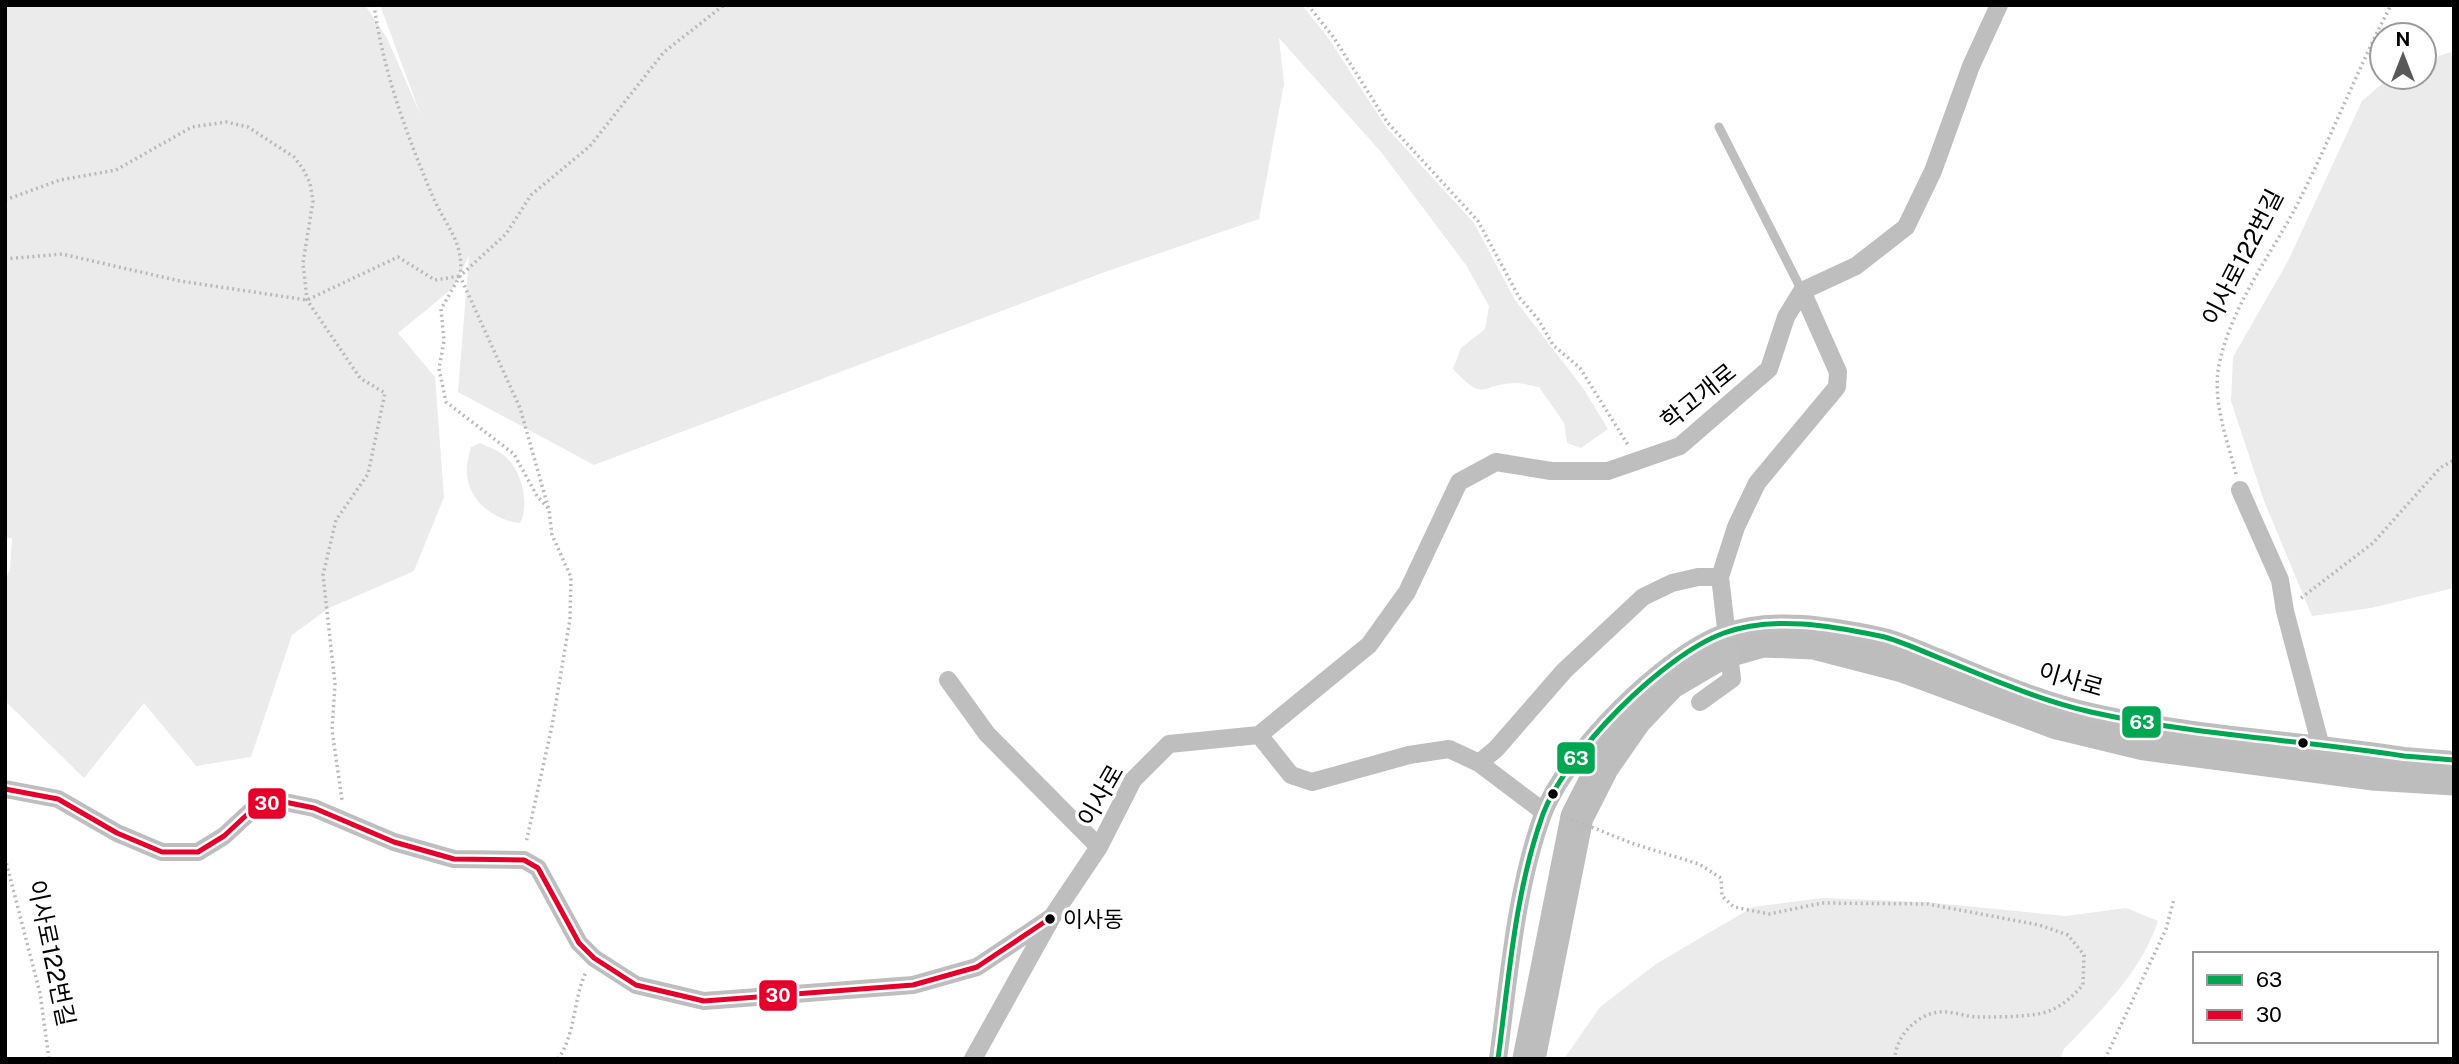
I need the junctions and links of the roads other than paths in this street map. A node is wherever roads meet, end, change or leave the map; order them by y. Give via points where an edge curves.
1 (1999, 5) edge
2 (1719, 127) dead end
3 (1802, 291) junction
4 (2240, 490) road end
5 (1720, 577) junction
6 (1726, 635) junction
7 (948, 680) dead end
8 (1700, 702) dead end
9 (1259, 735) junction
10 (2320, 743) junction
11 (2454, 760) edge
12 (1479, 762) junction
13 (5, 789) edge
14 (1552, 813) junction
15 (1099, 847) junction
16 (1052, 917) junction
17 (973, 1059) edge
18 (1498, 1059) edge

1 - 3 street via 1906,227 1856,266
2 - 3 lane
3 - 5 street via 1838,372 1837,387 1757,483
3 - 9 street, 학고개로 via 1786,317 1769,369 1680,446 1608,471 1551,471 1496,462 1459,482 1407,592 1368,645
4 - 10 street via 2280,580
5 - 6 street
5 - 12 street via 1672,583 1643,597 1563,671 1496,749
6 - 8 street via 1732,679
6 - 10 street, 이사로 via 1757,627 1815,625 1885,637 2090,712
6 - 14 street, 이사로 via 1659,672 1620,707 1575,762
7 - 15 street via 987,734
9 - 12 street via 1291,775 1312,782 1409,755 1449,749
9 - 15 street, 이사로 via 1169,744 1133,779
10 - 11 street, 이사로
12 - 14 street
13 - 16 street via 58,799 117,833 162,852 198,852 225,836 252,810 275,800 314,808 394,842 454,859 524,860 538,867 579,943 594,958 636,985 704,1001 913,985 977,967
14 - 18 street, 이사로 via 1525,880
15 - 16 street, 이사로
16 - 17 street, 이사로

